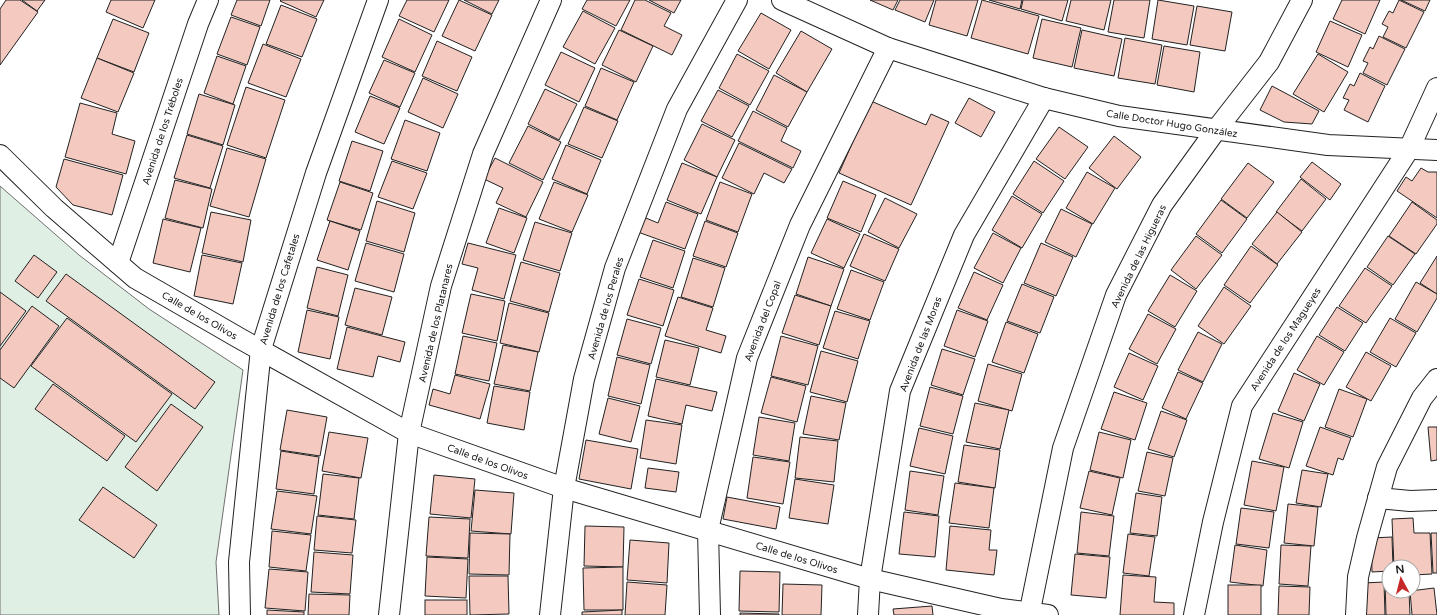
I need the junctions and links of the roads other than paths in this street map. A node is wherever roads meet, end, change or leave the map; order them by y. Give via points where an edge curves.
1 (208, 0) edge
2 (378, 0) edge
3 (551, 0) edge
4 (737, 0) edge
5 (782, 0) edge
6 (1302, 0) edge
7 (888, 48) junction
8 (1437, 88) edge
9 (1044, 98) junction
10 (1216, 130) junction
11 (1409, 149) junction
12 (1437, 150) edge
13 (0, 155) edge
14 (118, 264) junction
15 (261, 349) junction
16 (1437, 379) edge
17 (409, 433) junction
18 (564, 488) junction
19 (1378, 498) junction
20 (1437, 500) edge
21 (708, 530) junction
22 (870, 579) junction
23 (1029, 613) edge
24 (240, 615) edge
25 (389, 615) edge
26 (550, 615) edge
27 (710, 615) edge
28 (868, 615) edge
29 (1048, 615) edge
30 (1194, 615) edge
31 (1356, 615) edge

1 - 14 street, Avenida de los Tréboles
2 - 15 street, Avenida de los Cafetales via 316,173
3 - 17 street, Avenida de los Platanares via 483,154 441,286
4 - 18 street, Avenida de los Perales via 677,109 615,268 584,379
5 - 7 street, Calle Doctor Hugo González
6 - 10 street, Avenida de las Higueras via 1269,62
7 - 9 street, Calle Doctor Hugo González
7 - 21 street, Avenida del Copal via 800,225 747,358
8 - 11 street, Avenida de los Magueyes
9 - 10 street, Calle Doctor Hugo González via 1119,116
9 - 22 street, Avenida de las Moras via 964,235 900,391
10 - 11 street, Calle Doctor Hugo González via 1328,145
10 - 23 street, Avenida de las Higueras via 1162,206 1116,294 1063,448
11 - 12 street, Calle Doctor Hugo González
11 - 30 street, Avenida de los Magueyes via 1242,406 1213,522
13 - 14 street, Calle de los Olivos via 54,208
14 - 15 street, Calle de los Olivos via 135,278
15 - 17 street, Calle de los Olivos
15 - 24 street, Avenida de los Cafetales via 239,562
16 - 19 street via 1422,398 1387,467
17 - 18 street, Calle de los Olivos
17 - 25 street, Avenida de los Platanares
18 - 21 street, Calle de los Olivos
18 - 26 street, Avenida de los Perales
19 - 20 street
19 - 31 street via 1358,577
21 - 22 street, Calle de los Olivos
21 - 27 street, Avenida del Copal
22 - 23 street, Calle de los Olivos
22 - 28 street, Avenida de las Moras
23 - 29 street, Calle de los Olivos

